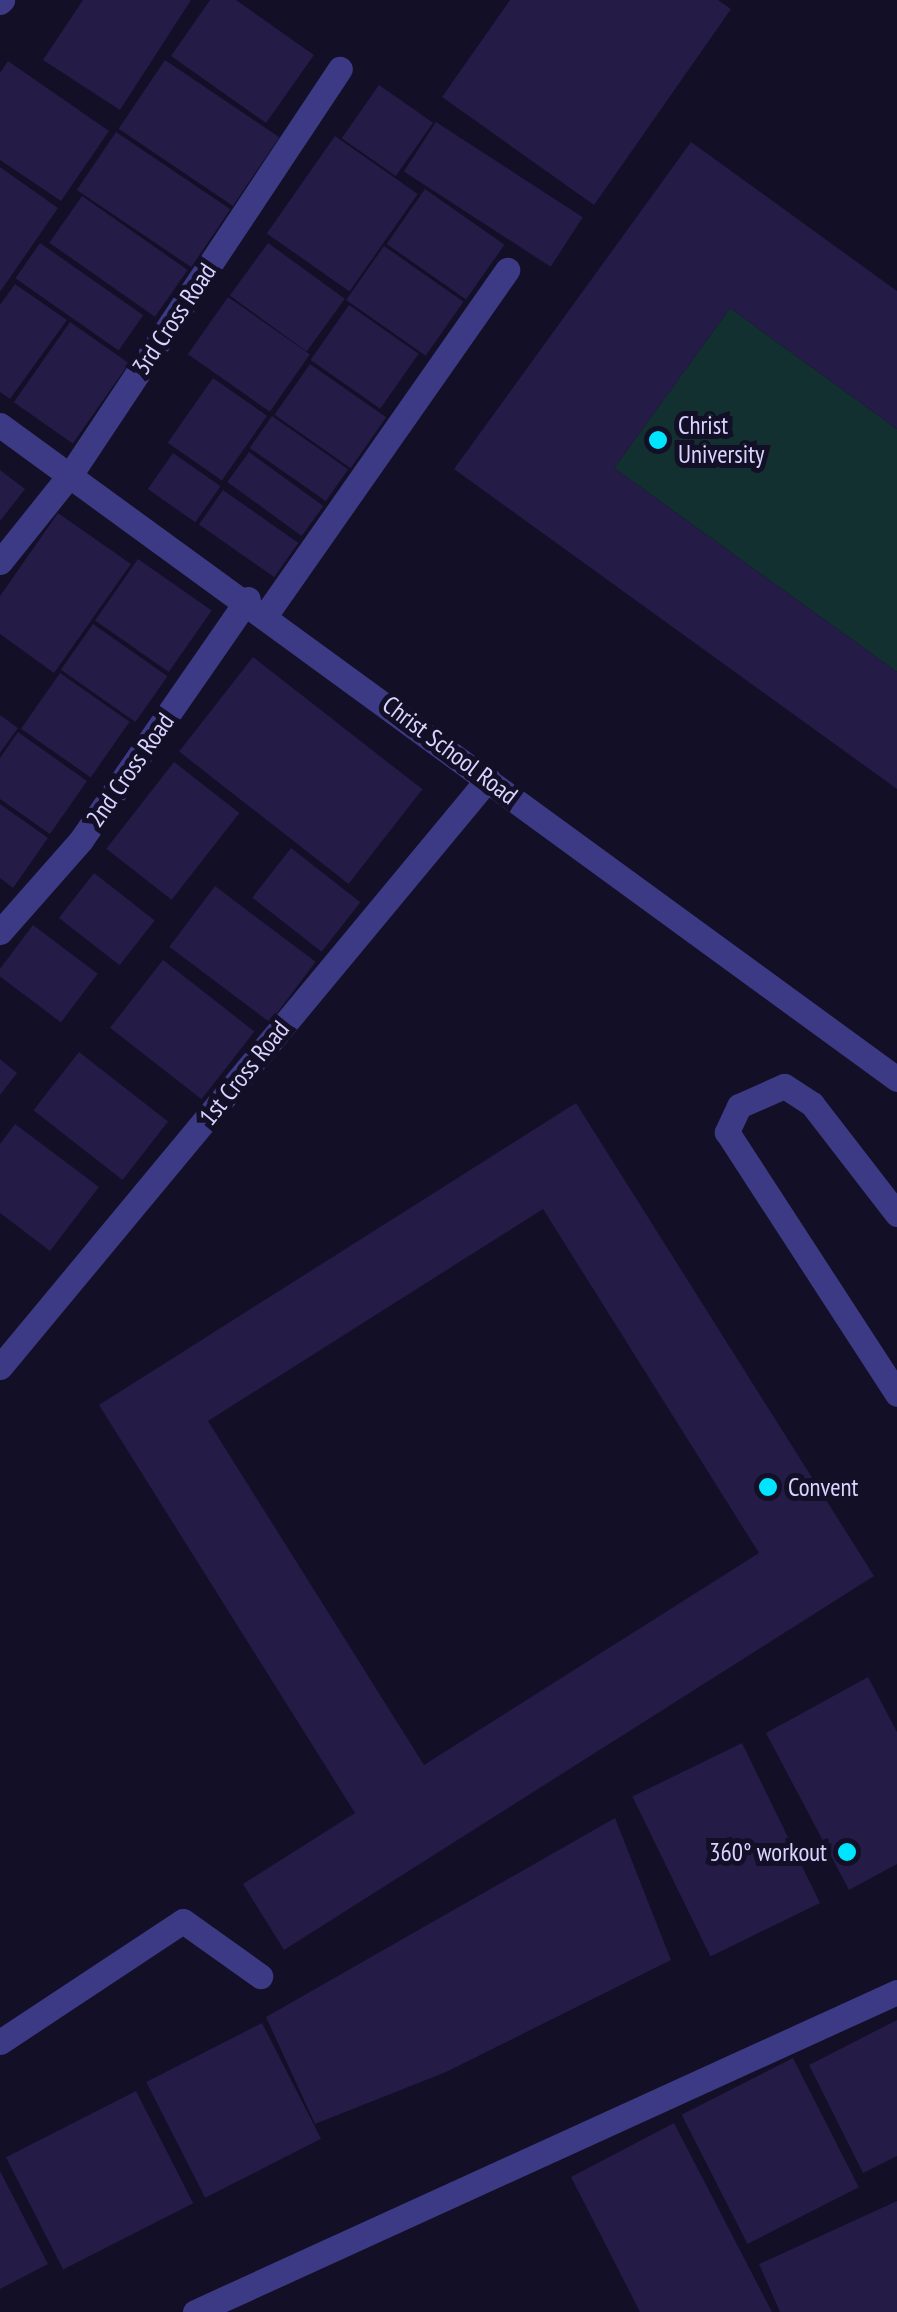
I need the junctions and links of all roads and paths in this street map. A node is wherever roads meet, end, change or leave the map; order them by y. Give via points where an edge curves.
1 (340, 69) dead end
2 (506, 270) dead end
3 (0, 425) edge
4 (72, 472) junction
5 (0, 562) edge
6 (258, 606) junction
7 (488, 779) junction
8 (0, 932) edge
9 (897, 1079) edge
10 (897, 1214) edge
11 (0, 1367) edge
12 (897, 1394) edge
13 (260, 1976) dead end
14 (897, 1992) edge
15 (0, 2042) edge
16 (196, 2312) edge

1 - 4 street, 3rd Cross Road
2 - 6 street, 2nd Cross Road
3 - 4 street, Christ School Road
4 - 5 street, 3rd Cross Road
4 - 6 street, Christ School Road
6 - 7 street, Christ School Road
6 - 8 street, 2nd Cross Road via 81,840
7 - 9 street, Christ School Road
7 - 11 street, 1st Cross Road
10 - 12 street via 812,1104 784,1086 739,1106 728,1132
13 - 15 street via 183,1921
14 - 16 street

